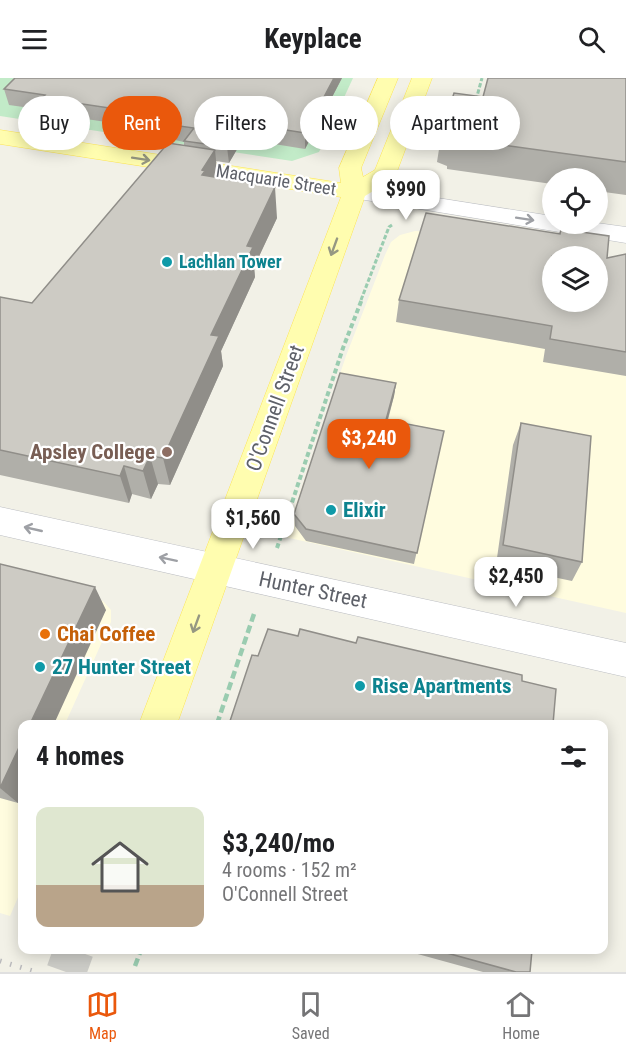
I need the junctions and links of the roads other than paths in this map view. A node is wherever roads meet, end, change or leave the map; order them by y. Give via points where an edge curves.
1 (388, 78) edge
2 (422, 78) edge
3 (0, 137) edge
4 (355, 192) junction
5 (542, 221) edge
6 (608, 232) edge
7 (626, 235) edge
8 (0, 521) edge
9 (215, 569) junction
10 (626, 660) edge
11 (159, 720) edge

1 - 4 main road, O'Connell Street via 350,168
2 - 4 main road via 385,174
3 -> 4 main road, Macquarie Street
4 -> 5 street, Macquarie Street
4 -> 9 main road, O'Connell Street
6 - 7 street, Macquarie Street
9 -> 8 street, Hunter Street
9 - 10 street, Hunter Street
9 -> 11 main road, O'Connell Street

